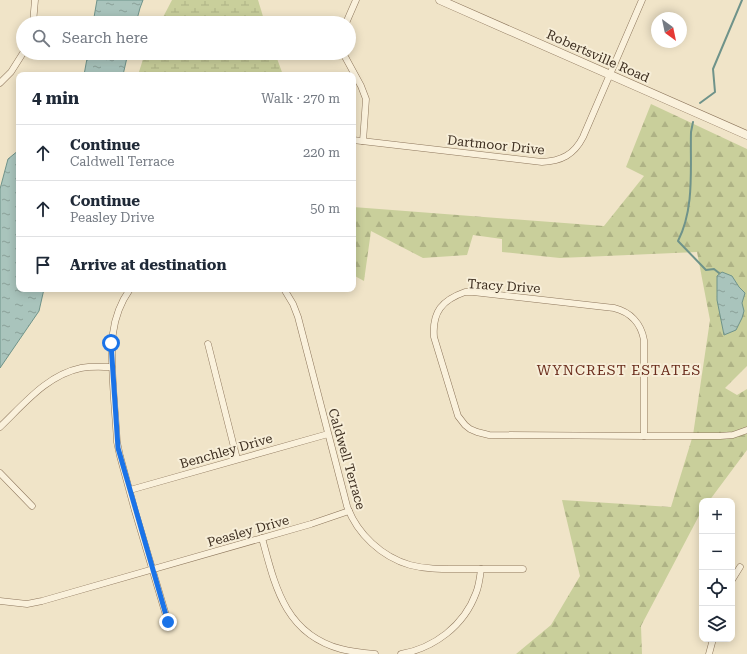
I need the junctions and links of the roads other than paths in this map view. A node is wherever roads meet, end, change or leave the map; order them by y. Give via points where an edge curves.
1 (36, 0) edge
2 (356, 0) edge
3 (440, 0) edge
4 (642, 0) edge
5 (33, 16) edge
6 (349, 16) edge
7 (18, 60) edge
8 (347, 60) edge
9 (353, 72) edge
10 (610, 74) junction
11 (356, 77) edge
12 (0, 83) edge
13 (747, 135) edge
14 (356, 140) edge
15 (363, 141) junction
16 (128, 292) edge
17 (286, 292) edge
18 (208, 344) dead end
19 (112, 367) junction
20 (0, 427) edge
21 (747, 430) edge
22 (328, 434) junction
23 (644, 436) junction
24 (237, 459) junction
25 (0, 473) edge
26 (130, 490) junction
27 (32, 506) dead end
28 (349, 511) junction
29 (262, 538) junction
30 (740, 567) dead end
31 (481, 569) junction
32 (524, 569) dead end
33 (152, 570) junction
34 (735, 575) edge
35 (0, 602) edge
36 (168, 622) dead end
37 (712, 642) edge
38 (374, 654) edge
39 (401, 654) edge
40 (709, 654) edge

1 - 5 street
2 - 6 street
3 - 10 street, Robertsville Road
4 - 10 street, Dartmoor Drive
7 - 12 street
8 - 9 street
10 - 13 street, Robertsville Road
10 - 15 street, Dartmoor Drive via 580,143 570,155 560,159 542,162
11 - 15 street via 366,99
14 - 15 street, Dartmoor Drive
16 - 19 street via 114,322 111,343
17 - 22 street, Caldwell Terrace via 298,317
18 - 24 street
19 - 20 street via 82,368 58,377 34,394
19 - 26 street via 118,448
21 - 23 street, Tracy Drive via 734,435 720,436
22 - 24 street, Benchley Drive
22 - 28 street, Caldwell Terrace
23 - 23 street, Tracy Drive via 489,435 470,429 458,416 434,337 434,324 440,308 453,296 473,292 614,308 625,312 639,326 644,340
24 - 26 street, Benchley Drive
25 - 27 street
26 - 33 street
28 - 29 street, Peasley Drive
28 - 31 street, Caldwell Terrace via 371,543 401,562 433,569
29 - 33 street, Peasley Drive
29 - 38 street via 277,591 295,620 310,634 332,646
30 - 34 street
31 - 32 street, Caldwell Terrace
31 - 39 street via 476,594 470,607 452,630 418,650
33 - 35 street, Peasley Drive via 42,602
33 - 36 street
37 - 40 street

